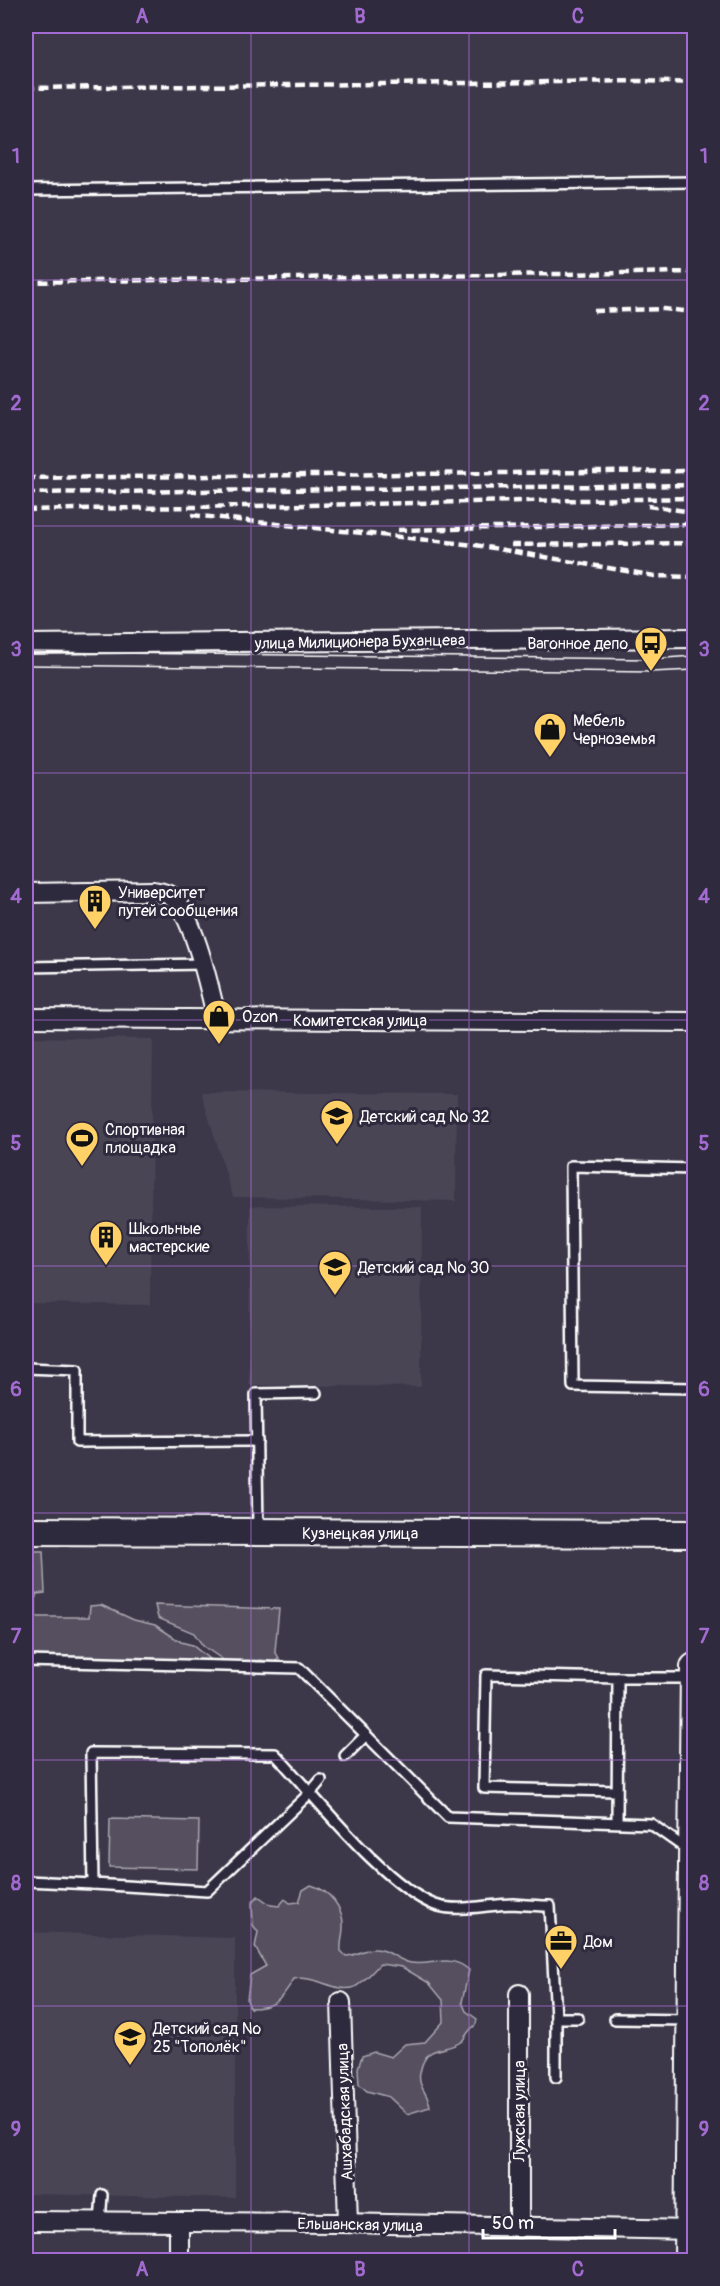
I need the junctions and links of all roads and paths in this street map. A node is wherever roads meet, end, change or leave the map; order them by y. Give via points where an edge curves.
1 (694, 182) edge
2 (26, 190) edge
3 (694, 638) edge
4 (26, 644) edge
5 (26, 893) edge
6 (204, 964) junction
7 (26, 967) edge
8 (26, 1018) edge
9 (217, 1020) junction
10 (694, 1022) edge
11 (694, 1168) edge
12 (26, 1368) edge
13 (694, 1388) edge
14 (316, 1393) dead end
15 (257, 1441) junction
16 (26, 1531) edge
17 (258, 1532) junction
18 (694, 1534) edge
19 (26, 1661) edge
20 (694, 1667) edge
21 (618, 1678) junction
22 (694, 1678) edge
23 (694, 1715) edge
24 (366, 1735) junction
25 (345, 1756) dead end
26 (321, 1780) dead end
27 (616, 1791) junction
28 (311, 1792) junction
29 (617, 1822) junction
30 (692, 1853) junction
31 (26, 1881) edge
32 (93, 1884) junction
33 (693, 1892) edge
34 (519, 1994) dead end
35 (341, 2002) dead end
36 (556, 2018) junction
37 (579, 2018) dead end
38 (615, 2019) dead end
39 (690, 2020) junction
40 (692, 2061) edge
41 (556, 2077) dead end
42 (102, 2195) dead end
43 (26, 2221) edge
44 (100, 2222) junction
45 (179, 2223) junction
46 (348, 2223) junction
47 (519, 2228) junction
48 (692, 2230) edge
49 (179, 2260) edge
50 (688, 2260) edge

1 - 2 lane
3 - 4 street, улица Милиционера Буханцева
5 - 6 street via 170,894 180,906
6 - 7 lane
6 - 9 street
8 - 9 street, Комитетская улица
9 - 10 street, Комитетская улица
11 - 13 lane via 571,1166 573,1386
12 - 15 lane via 77,1371 77,1442
14 - 15 lane via 256,1394
15 - 17 lane
16 - 17 street, Кузнецкая улица
17 - 18 street, Кузнецкая улица
19 - 24 lane via 299,1668
20 - 22 street
21 - 22 lane
21 - 27 lane
21 - 27 lane via 486,1675 484,1788
22 - 23 street
23 - 30 street
24 - 25 lane
24 - 29 lane via 448,1817
26 - 28 lane
27 - 29 lane
28 - 32 lane via 207,1891
28 - 32 lane via 275,1754 91,1753
28 - 36 lane via 397,1882 436,1905 550,1906
29 - 30 lane via 651,1824
30 - 33 street
31 - 32 lane
33 - 39 street
34 - 47 street, Лужская улица
35 - 46 street, Ашхабадская улица
36 - 37 lane
36 - 41 lane
38 - 39 lane
39 - 40 street
40 - 48 street
42 - 44 lane
43 - 44 street, Ельшанская улица
44 - 45 street, Ельшанская улица
45 - 46 street, Ельшанская улица
45 - 49 street
46 - 47 street, Ельшанская улица
47 - 48 street, Ельшанская улица
48 - 50 street

